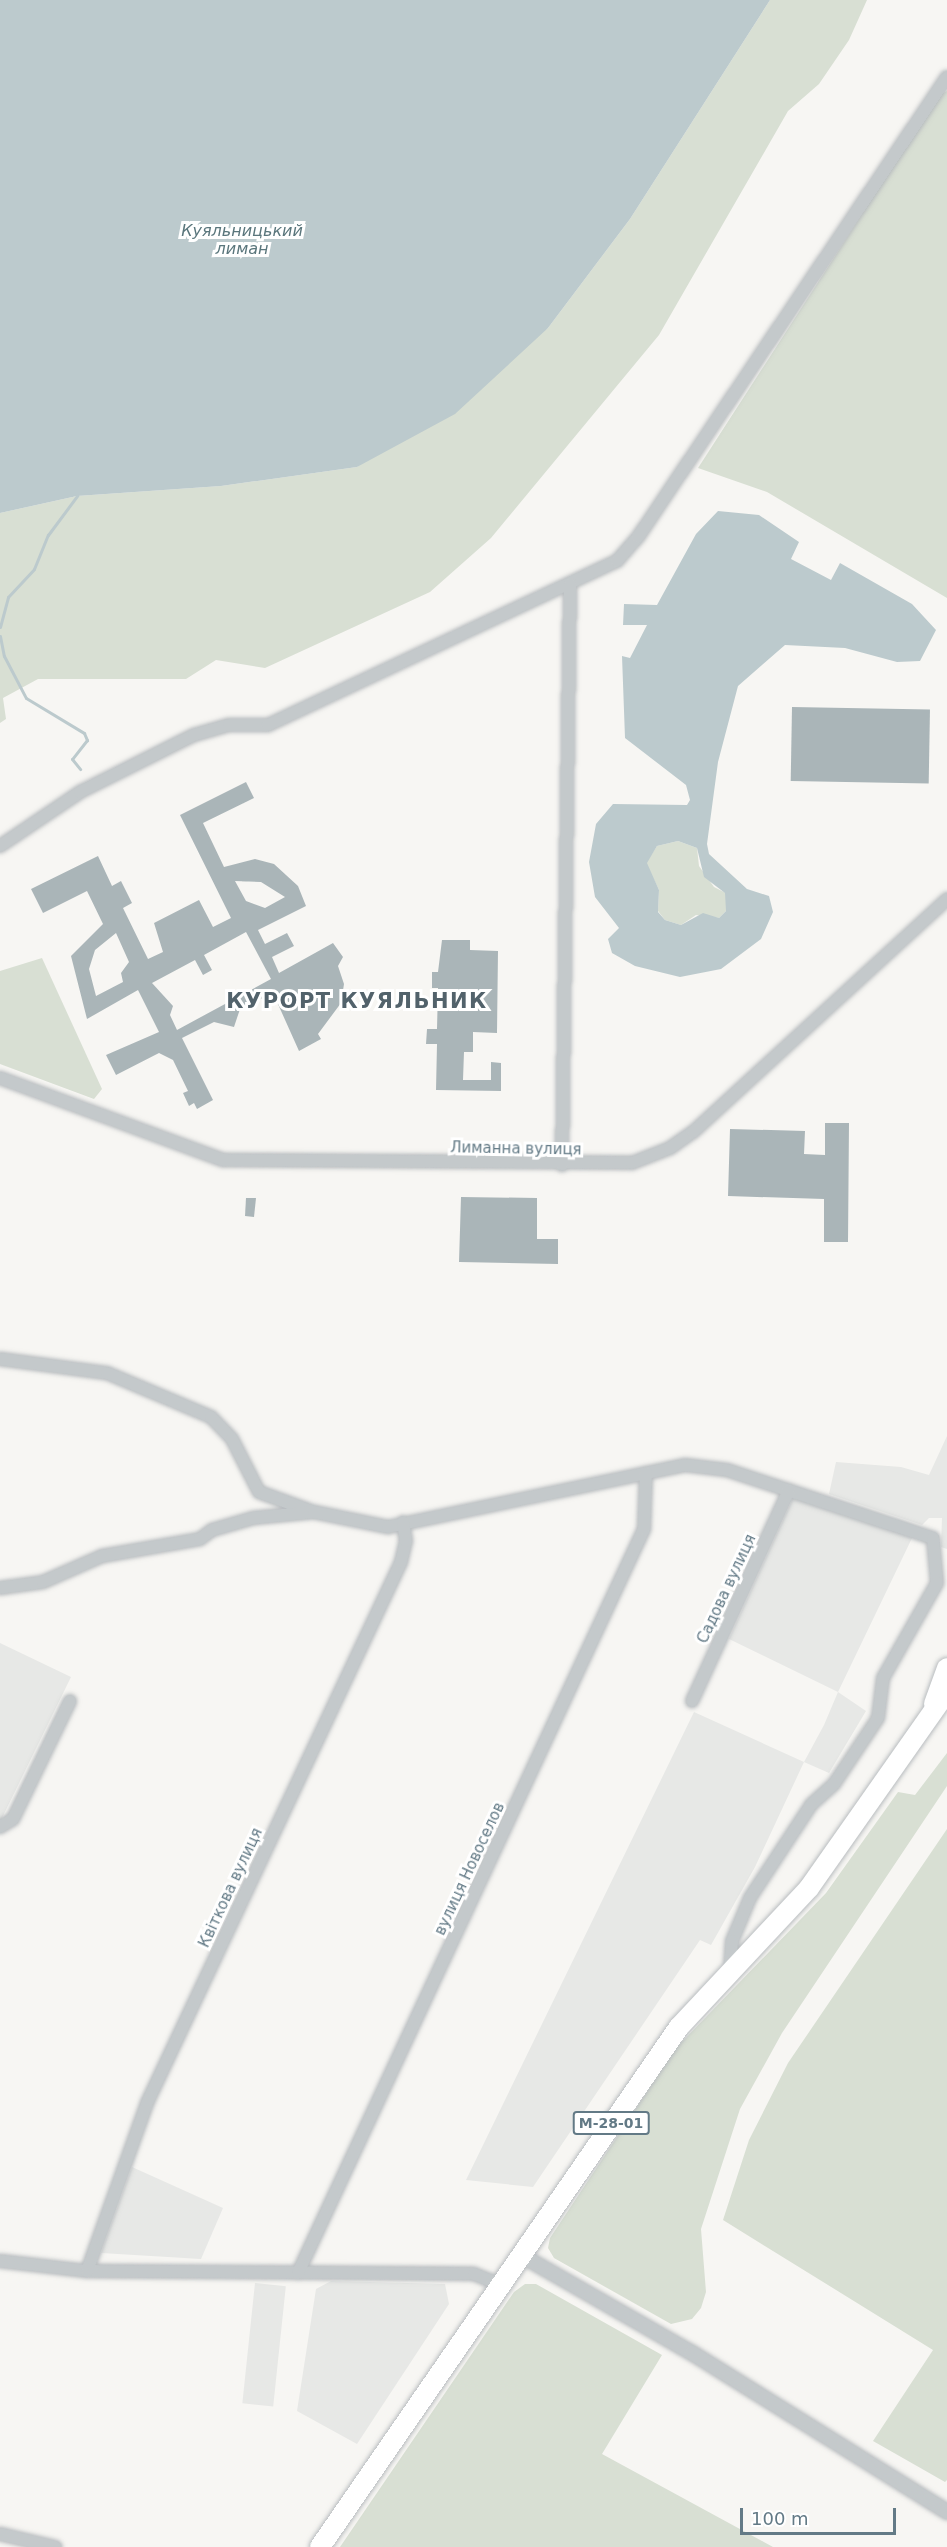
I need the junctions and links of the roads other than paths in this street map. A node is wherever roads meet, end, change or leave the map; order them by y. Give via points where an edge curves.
1 (947, 77) edge
2 (570, 585) junction
3 (0, 846) edge
4 (947, 899) edge
5 (0, 1078) edge
6 (562, 1165) junction
7 (0, 1359) edge
8 (646, 1473) junction
9 (789, 1490) junction
10 (259, 1492) junction
11 (314, 1512) junction
12 (252, 1518) junction
13 (395, 1522) junction
14 (0, 1588) edge
15 (947, 1668) edge
16 (947, 1692) edge
17 (70, 1701) dead end
18 (692, 1701) dead end
19 (928, 1720) junction
20 (0, 1827) edge
21 (730, 1971) junction
22 (519, 2254) junction
23 (0, 2261) edge
24 (87, 2271) junction
25 (298, 2273) junction
26 (499, 2284) junction
27 (947, 2512) edge
28 (0, 2534) edge
29 (55, 2547) edge
30 (320, 2547) edge

1 - 2 street via 638,537 617,561
2 - 3 street via 268,725 229,725 194,735 80,792
2 - 6 street
4 - 6 street, Лиманна вулиця via 685,1137 632,1163
5 - 6 street, Лиманна вулиця via 223,1160
7 - 10 street via 107,1373 211,1417 232,1439
8 - 9 street via 685,1465 727,1470
8 - 13 street
8 - 25 street, вулиця Новоселов via 644,1529
9 - 18 street, Садова вулиця
9 - 21 street via 933,1538 937,1583 883,1678 878,1718 834,1784 811,1805 750,1898 732,1941
10 - 11 street
10 - 12 street
11 - 12 street
11 - 13 street
12 - 14 street via 212,1530 200,1539 102,1556 43,1582
13 - 24 street, Квіткова вулиця via 406,1541 401,1562 147,2103
15 - 19 highway, М-28-01
16 - 19 highway, М-28-01
17 - 20 street via 13,1819
19 - 21 highway, М-28-01 via 809,1888
21 - 22 highway, М-28-01 via 679,2027
22 - 26 highway, М-28-01
22 - 27 street via 692,2353
23 - 24 street
24 - 25 street
25 - 26 street via 474,2274
26 - 30 highway, М-28-01
28 - 29 street

